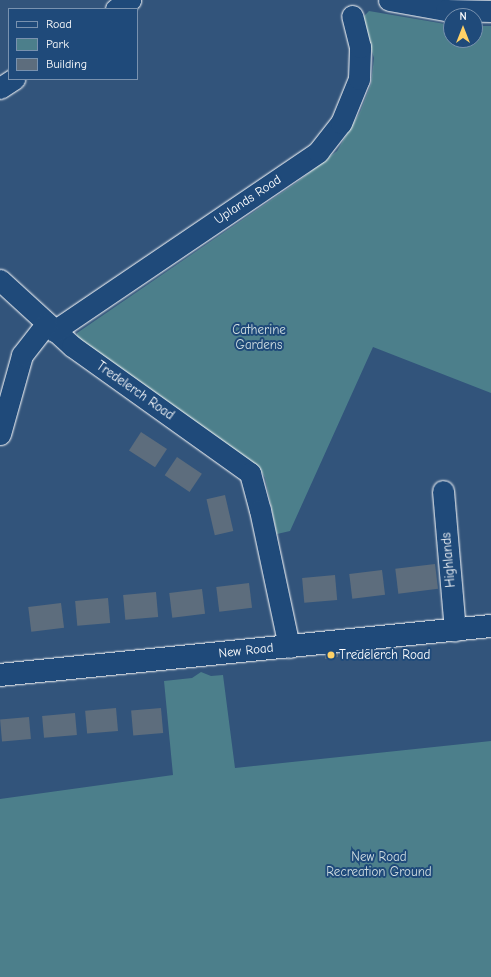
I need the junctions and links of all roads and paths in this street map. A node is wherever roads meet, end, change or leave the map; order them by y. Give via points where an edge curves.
1 (130, 0) edge
2 (390, 0) edge
3 (118, 8) edge
4 (491, 11) edge
5 (352, 16) dead end
6 (12, 80) edge
7 (0, 88) edge
8 (0, 280) edge
9 (50, 328) junction
10 (0, 434) edge
11 (443, 491) dead end
12 (491, 626) edge
13 (455, 630) junction
14 (289, 647) junction
15 (0, 675) edge

1 - 3 street
2 - 4 street via 446,10
5 - 9 street, Uplands Road via 360,47 359,79 341,122 318,152
6 - 7 street
8 - 9 street, Tredelerch Road
9 - 10 street, Uplands Road via 22,355
9 - 14 street, Tredelerch Road via 250,473
11 - 13 street, Highlands
12 - 13 street, New Road
13 - 14 street, New Road
14 - 15 street, New Road

